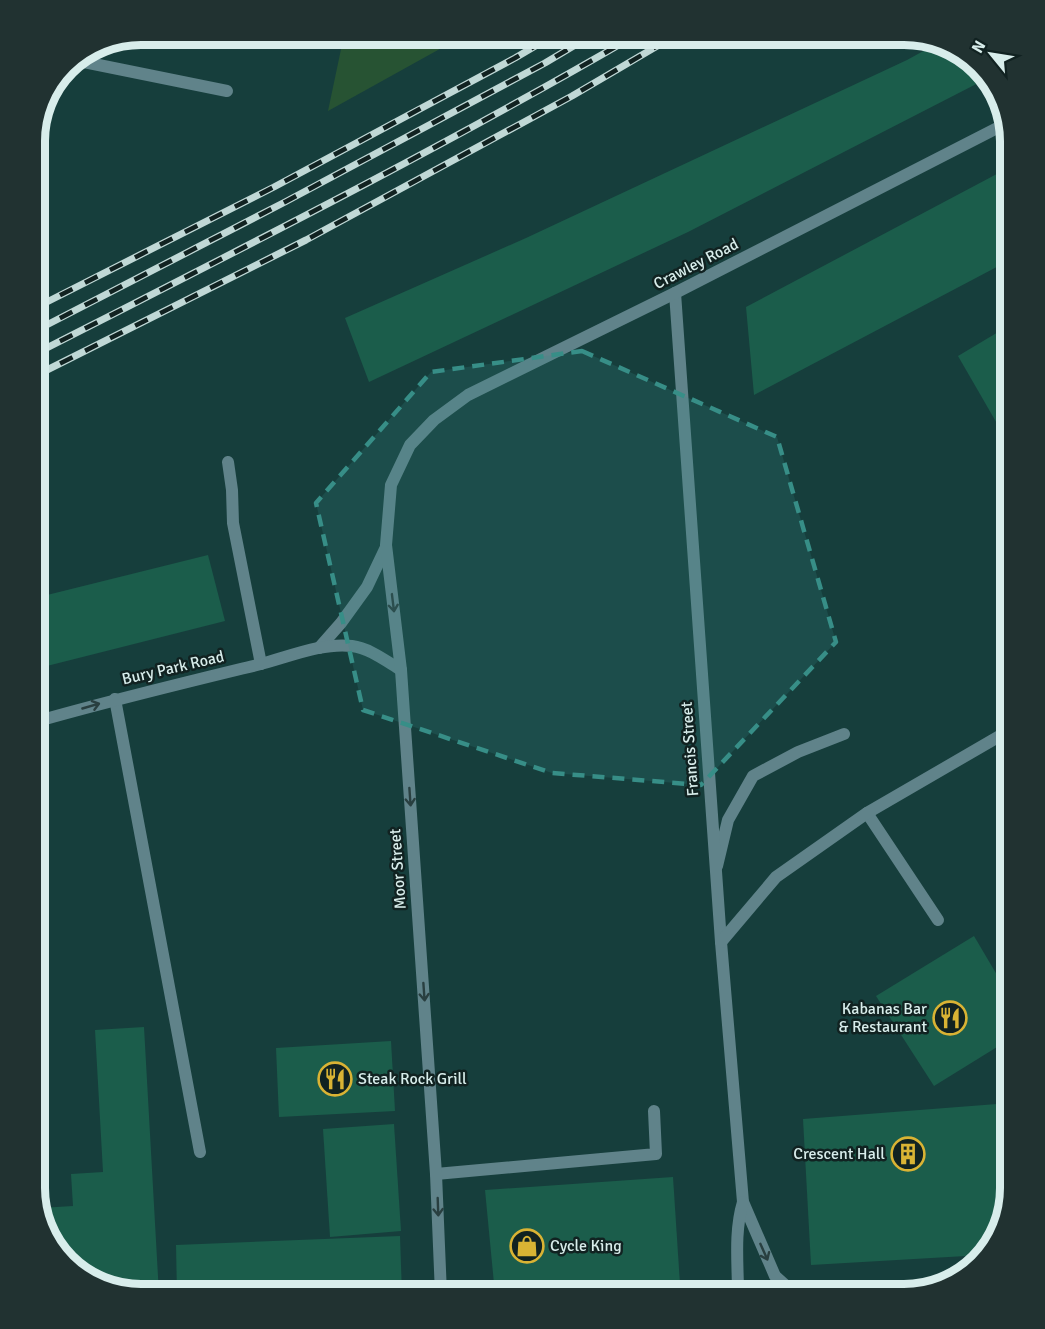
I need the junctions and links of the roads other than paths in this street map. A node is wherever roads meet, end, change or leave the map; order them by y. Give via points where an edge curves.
1 (87, 63) edge
2 (227, 91) dead end
3 (999, 126) edge
4 (675, 293) junction
5 (410, 445) joint
6 (228, 462) dead end
7 (386, 545) junction
8 (319, 648) junction
9 (261, 664) junction
10 (401, 670) junction
11 (115, 699) junction
12 (45, 719) edge
13 (844, 734) dead end
14 (1000, 736) edge
15 (867, 813) junction
16 (716, 873) junction
17 (938, 920) dead end
18 (721, 942) junction
19 (654, 1111) dead end
20 (200, 1152) dead end
21 (436, 1174) junction
22 (743, 1202) junction
23 (441, 1284) edge
24 (738, 1284) edge
25 (784, 1284) edge

1 - 2 street
3 - 4 street, Crawley Road
4 - 5 street, Crawley Road via 468,395 434,420
4 - 16 street, Francis Street
5 - 7 street, Moor Street via 391,484
6 - 9 street via 233,523
7 - 8 street via 367,587
7 -> 10 street, Moor Street
8 - 9 street, Bury Park Road
8 - 10 street, Bury Park Road via 352,646
9 - 11 street, Bury Park Road
10 -> 21 street, Moor Street
12 -> 11 street, Bury Park Road
11 - 20 street
13 - 16 street via 753,776 728,820
14 - 15 street
15 - 17 street
15 - 18 street via 776,877
16 - 18 street, Francis Street
18 - 22 street, Francis Street
19 - 21 street via 656,1154
21 -> 23 street, Moor Street
22 - 24 street, Francis Street via 737,1240
22 -> 25 street, Francis Street via 775,1276

